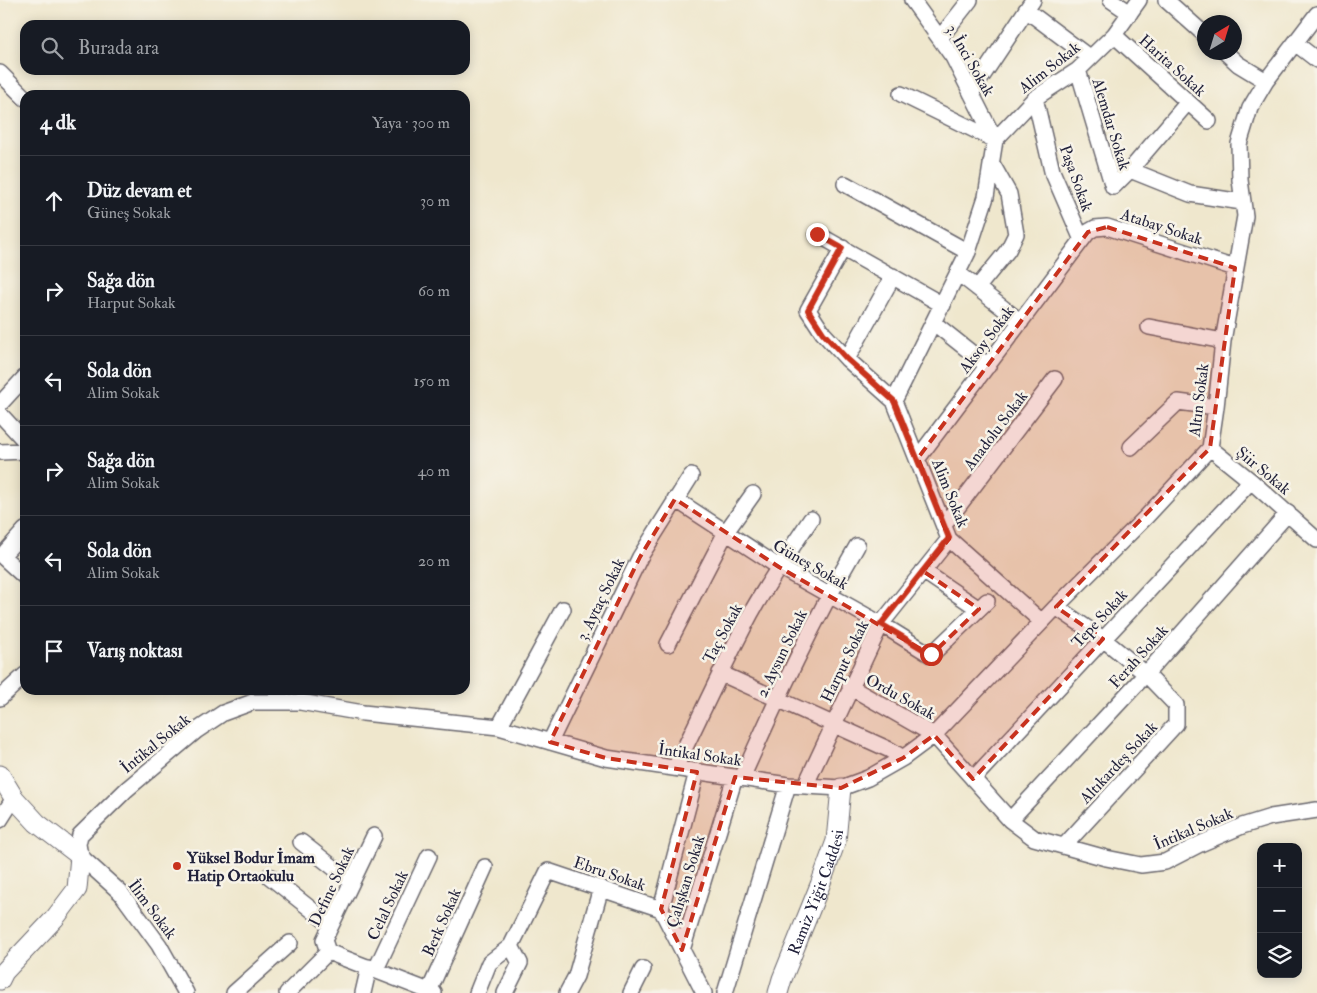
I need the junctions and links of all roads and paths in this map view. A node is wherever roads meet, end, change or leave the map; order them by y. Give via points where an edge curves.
1 (912, 0) edge
2 (970, 0) edge
3 (1111, 0) edge
4 (1139, 0) edge
5 (1166, 0) edge
6 (1030, 5) edge
7 (1130, 13) junction
8 (1317, 14) edge
9 (1197, 28) edge
10 (1114, 35) junction
11 (940, 38) junction
12 (1296, 43) junction
13 (1090, 58) junction
14 (1234, 60) edge
15 (1317, 60) edge
16 (1078, 70) junction
17 (0, 73) edge
18 (1266, 81) junction
19 (20, 93) edge
20 (971, 93) junction
21 (901, 94) dead end
22 (1035, 98) junction
23 (1188, 102) junction
24 (1209, 120) dead end
25 (995, 140) junction
26 (991, 162) junction
27 (1130, 170) junction
28 (845, 184) dead end
29 (1242, 202) junction
30 (817, 234) dead end
31 (1082, 240) junction
32 (842, 248) junction
33 (968, 252) junction
34 (1235, 268) junction
35 (958, 273) junction
36 (893, 276) junction
37 (977, 288) junction
38 (944, 305) junction
39 (1021, 322) junction
40 (934, 323) junction
41 (1149, 327) dead end
42 (1223, 341) junction
43 (847, 359) junction
44 (988, 366) junction
45 (1055, 379) dead end
46 (20, 382) edge
47 (894, 401) junction
48 (0, 404) edge
49 (1216, 407) junction
50 (0, 414) edge
51 (20, 436) edge
52 (1131, 448) dead end
53 (1210, 448) junction
54 (20, 451) edge
55 (0, 452) edge
56 (918, 458) junction
57 (691, 476) dead end
58 (1251, 481) junction
59 (753, 494) dead end
60 (675, 499) junction
61 (1288, 513) junction
62 (811, 520) dead end
63 (726, 532) junction
64 (947, 532) junction
65 (20, 536) edge
66 (1317, 540) edge
67 (857, 546) dead end
68 (779, 567) junction
69 (923, 571) junction
70 (20, 573) edge
71 (829, 594) junction
72 (1056, 607) junction
73 (563, 609) dead end
74 (1042, 622) junction
75 (881, 624) junction
76 (1104, 639) junction
77 (668, 644) dead end
78 (720, 673) junction
79 (1146, 674) junction
80 (20, 680) edge
81 (850, 687) junction
82 (0, 698) edge
83 (777, 700) junction
84 (832, 725) junction
85 (499, 727) junction
86 (934, 735) junction
87 (550, 742) junction
88 (903, 758) junction
89 (675, 768) junction
90 (697, 772) junction
91 (0, 775) edge
92 (738, 777) junction
93 (973, 779) junction
94 (788, 785) junction
95 (805, 786) junction
96 (841, 788) junction
97 (14, 798) junction
98 (1317, 810) edge
99 (0, 820) edge
100 (1010, 820) junction
101 (374, 836) dead end
102 (301, 842) dead end
103 (1064, 846) junction
104 (80, 856) junction
105 (429, 856) dead end
106 (485, 867) dead end
107 (269, 876) dead end
108 (352, 882) junction
109 (601, 888) junction
110 (660, 909) junction
111 (331, 925) junction
112 (290, 943) dead end
113 (511, 946) junction
114 (682, 950) junction
115 (328, 952) junction
116 (373, 968) junction
117 (643, 969) dead end
118 (0, 980) edge
119 (432, 992) edge
120 (186, 993) edge
121 (234, 993) edge
122 (287, 993) edge
123 (363, 993) edge
124 (477, 993) edge
125 (505, 993) edge
126 (567, 993) edge
127 (631, 993) edge
128 (704, 993) edge
129 (725, 993) edge
130 (778, 993) edge

1 - 11 street, 3. İnci Sokak
2 - 11 street
3 - 7 street
4 - 7 street, Alim Sokak
5 - 9 street
6 - 13 street
6 - 20 street
7 - 10 street, Alim Sokak
8 - 12 street, Altın Sokak
10 - 13 street, Alim Sokak
10 - 23 street, Harita Sokak
11 - 20 street, 3. İnci Sokak
12 - 15 street
12 - 18 street, Altın Sokak
13 - 16 street, Alim Sokak
14 - 18 street
16 - 22 street, Alim Sokak
16 - 27 street, Alemdar Sokak via 1112,187
17 - 19 street
18 - 29 street, Altın Sokak via 1250,108 1240,144
20 - 25 street, 3. İnci Sokak
21 - 25 street
22 - 25 street, Alim Sokak
22 - 31 street, Paşa Sokak via 1052,171
23 - 24 street, Harita Sokak
23 - 27 street
25 - 26 street
26 - 33 street via 986,197
26 - 37 street via 1009,194 1016,234 1008,250
27 - 29 street via 1190,194
28 - 33 street
29 - 34 street, Altın Sokak via 1245,216
30 - 32 street
31 - 34 street, Atabay Sokak via 1095,228 1107,227
31 - 39 street, Aksoy Sokak
32 - 36 street
32 - 43 street, Alim Sokak via 808,310 823,333
33 - 35 street
34 - 42 street, Altın Sokak
35 - 37 street
35 - 38 street
36 - 38 street
36 - 43 street
37 - 39 street
38 - 40 street
39 - 44 street, Aksoy Sokak
40 - 44 street
40 - 47 street
41 - 42 street
42 - 49 street, Altın Sokak
43 - 47 street, Alim Sokak
44 - 56 street, Aksoy Sokak
45 - 64 street, Anadolu Sokak
46 - 48 street
47 - 56 street, Alim Sokak
49 - 52 street via 1178,402
49 - 53 street, Altın Sokak
50 - 51 street
53 - 58 street, Şiir Sokak
53 - 72 street, Altın Sokak
54 - 55 street
56 - 64 street, Alim Sokak
57 - 60 street, 3. Aytaç Sokak
58 - 61 street, Şiir Sokak
58 - 76 street, Tepe Sokak
59 - 63 street
60 - 63 street, Güneş Sokak
60 - 87 street, 3. Aytaç Sokak via 640,556
61 - 66 street, Şiir Sokak
61 - 79 street, Ferah Sokak
62 - 68 street, Taç Sokak
63 - 68 street, Güneş Sokak
63 - 77 street
64 - 69 street, Harput Sokak
64 - 74 street, Alim Sokak
65 - 70 street via 2,556
67 - 71 street, 2. Aysun Sokak
68 - 71 street, Güneş Sokak
68 - 78 street, Taç Sokak
69 - 75 street, Harput Sokak
69 - 75 street, Güneş Sokak via 983,605 931,654
71 - 75 street, Güneş Sokak
71 - 83 street, 2. Aysun Sokak
72 - 74 street, Altın Sokak
72 - 76 street, Altıkardeş Sokak
73 - 85 street
74 - 86 street, Altın Sokak
75 - 81 street, Harput Sokak
76 - 79 street, Altıkardeş Sokak
76 - 93 street, Tepe Sokak
78 - 83 street
78 - 89 street, Taç Sokak
79 - 100 street, Ferah Sokak
79 - 103 street, Altıkardeş Sokak via 1176,705 1176,724
80 - 82 street
81 - 84 street, Harput Sokak
81 - 86 street, Ordu Sokak
83 - 84 street
83 - 92 street, 2. Aysun Sokak
84 - 88 street
84 - 95 street, Harput Sokak
85 - 87 street, İntikal Sokak
85 - 104 street, İntikal Sokak via 363,713 300,702 253,702 223,713 146,772 80,835
86 - 88 street, İntikal Sokak
86 - 93 street, İntikal Sokak
87 - 89 street, İntikal Sokak via 606,758
88 - 96 street, İntikal Sokak via 868,778
89 - 90 street, İntikal Sokak
90 - 92 street, İntikal Sokak
90 - 110 street
91 - 97 main road
92 - 94 street, İntikal Sokak
92 - 114 street, Çalışkan Sokak
93 - 100 street, İntikal Sokak
94 - 95 street, İntikal Sokak
94 - 129 street
95 - 96 street, İntikal Sokak
96 - 130 main road, Ramiz Yiğit Caddesi via 836,841
97 - 99 street
97 - 104 main road via 38,823
98 - 103 street, İntikal Sokak via 1270,817 1242,826 1165,862 1141,865
100 - 103 street, İntikal Sokak via 1034,838
101 - 108 street, Define Sokak
102 - 108 street
104 - 118 main road via 76,889
104 - 120 street, İlim Sokak via 121,893 159,945
105 - 116 street, Celal Sokak
106 - 119 street, Berk Sokak
107 - 111 street
108 - 111 street, Define Sokak
109 - 110 street, Ebru Sokak
109 - 113 street, Ebru Sokak via 548,871
109 - 126 street via 576,976
110 - 114 street
111 - 115 street, Define Sokak via 324,940
112 - 121 street
113 - 124 street via 489,963
113 - 125 street via 520,963
114 - 128 street, Çalışkan Sokak
115 - 116 street
115 - 122 street
116 - 119 street
116 - 123 street, Celal Sokak
117 - 127 street

